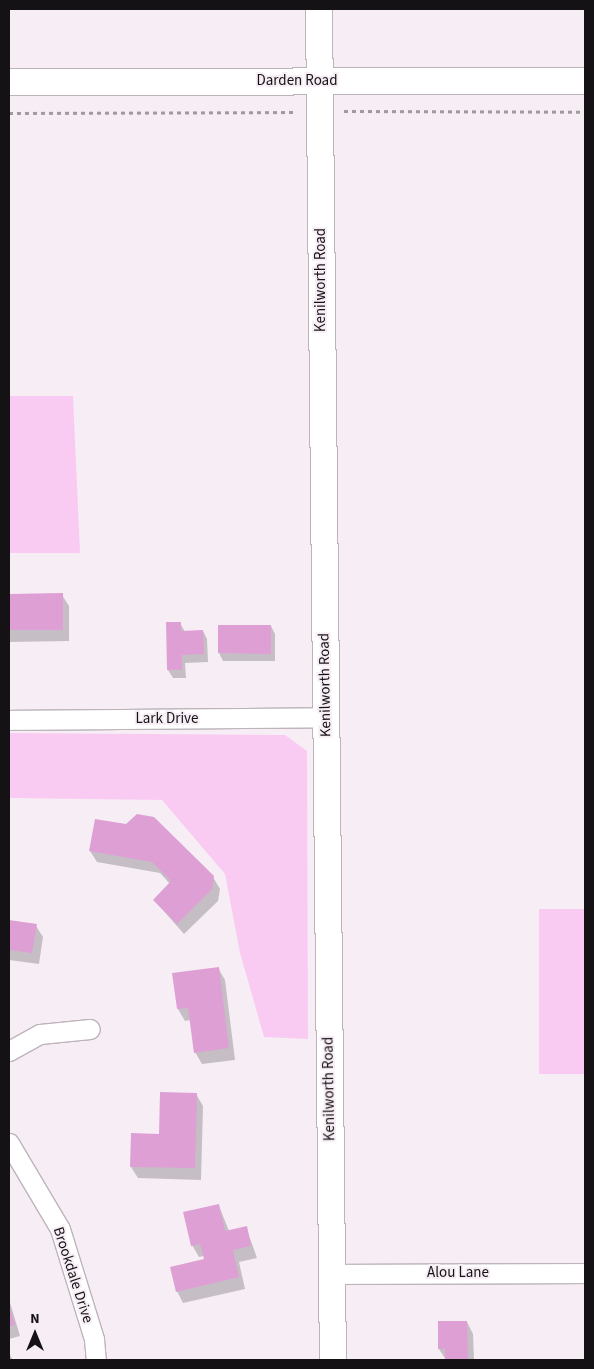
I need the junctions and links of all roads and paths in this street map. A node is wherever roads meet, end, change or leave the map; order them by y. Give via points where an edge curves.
1 (319, 9) edge
2 (320, 80) junction
3 (585, 81) edge
4 (9, 82) edge
5 (325, 717) junction
6 (9, 720) edge
7 (90, 1028) dead end
8 (9, 1052) edge
9 (9, 1143) edge
10 (585, 1272) edge
11 (332, 1274) junction
12 (96, 1360) edge
13 (333, 1360) edge

1 - 2 street, Kenilworth Road
2 - 3 street, Darden Road
2 - 4 street, Darden Road
2 - 5 street, Kenilworth Road
5 - 6 street, Lark Drive
5 - 11 street, Kenilworth Road
7 - 8 street via 40,1034
9 - 12 street, Brookdale Drive via 60,1229 94,1339
10 - 11 street, Alou Lane
11 - 13 street, Kenilworth Road

